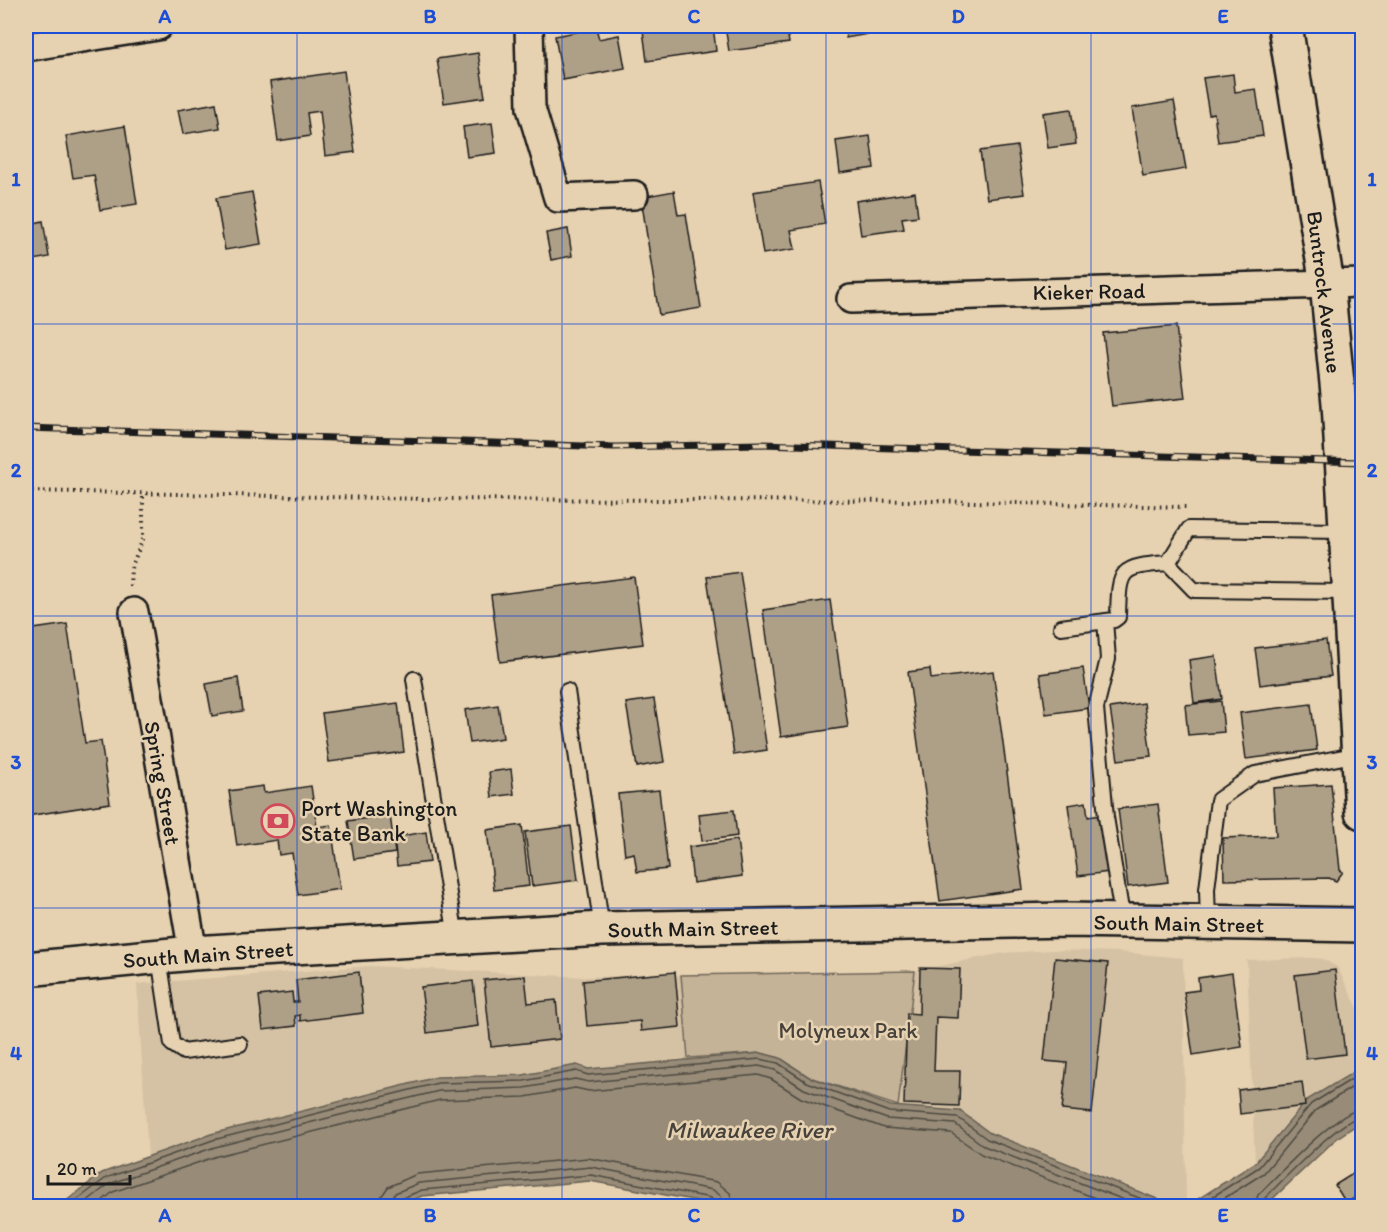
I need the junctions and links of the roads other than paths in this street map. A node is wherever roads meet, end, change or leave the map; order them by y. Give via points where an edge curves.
1 (158, 26) edge
2 (529, 26) edge
3 (1285, 26) edge
4 (26, 47) edge
5 (634, 195) dead end
6 (1362, 283) edge
7 (1327, 284) junction
8 (851, 299) dead end
9 (1346, 531) junction
10 (1168, 562) junction
11 (1354, 589) edge
12 (134, 612) road end
13 (1105, 621) junction
14 (1061, 627) dead end
15 (414, 679) dead end
16 (567, 691) dead end
17 (1359, 754) junction
18 (1362, 812) edge
19 (1122, 922) junction
20 (1209, 923) junction
21 (1362, 925) edge
22 (602, 929) junction
23 (456, 938) junction
24 (193, 953) junction
25 (159, 957) junction
26 (26, 969) edge
27 (240, 1044) dead end

1 - 4 street
2 - 5 street via 531,108 558,198
3 - 7 main road, Buntrock Avenue
6 - 7 street, Kieker Road
7 - 8 street, Kieker Road
7 - 9 main road, Buntrock Avenue
9 - 10 lane via 1189,529
9 - 11 main road, Buntrock Avenue
10 - 11 lane via 1194,590
10 - 13 lane via 1126,570 1119,584 1118,617
11 - 17 main road, Buntrock Avenue
12 - 24 street, Spring Street
13 - 14 lane
13 - 19 lane via 1108,659 1096,708 1106,817
15 - 23 lane
16 - 22 lane
17 - 18 main road, Buntrock Avenue
17 - 20 lane via 1255,774 1218,800 1207,889
19 - 20 main road, South Main Street
19 - 22 main road, South Main Street
20 - 21 main road, South Main Street
22 - 23 main road, South Main Street
23 - 24 main road, South Main Street
24 - 25 main road, South Main Street
25 - 26 main road, South Main Street
25 - 27 lane via 172,1044 184,1052

